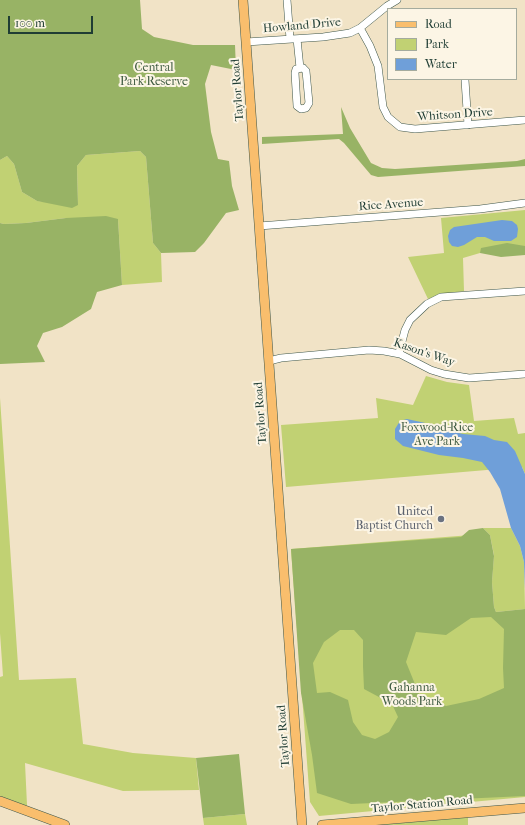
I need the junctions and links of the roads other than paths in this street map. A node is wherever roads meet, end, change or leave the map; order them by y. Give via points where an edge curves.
1 (243, 0) edge
2 (287, 0) edge
3 (397, 0) edge
4 (360, 28) junction
5 (294, 39) junction
6 (246, 42) junction
7 (300, 68) junction
8 (465, 80) edge
9 (525, 120) edge
10 (468, 125) junction
11 (525, 203) edge
12 (259, 226) junction
13 (525, 291) edge
14 (398, 354) junction
15 (269, 361) junction
16 (525, 374) edge
17 (0, 801) edge
18 (525, 808) edge
19 (65, 825) edge
20 (302, 825) edge
21 (322, 825) edge

1 - 6 main road, Taylor Road
2 - 5 street
3 - 4 street, Howland Drive
4 - 5 street, Howland Drive via 336,35
4 - 10 street, Whitson Drive via 378,66 383,107 388,117 400,127 415,129
5 - 6 street, Howland Drive
5 - 7 street
6 - 12 main road, Taylor Road
7 - 7 street via 296,69 295,73 297,106 301,109 306,108 309,103 306,71
8 - 10 street
9 - 10 street, Whitson Drive
11 - 12 street, Rice Avenue via 480,209
12 - 15 main road, Taylor Road
13 - 14 street via 441,297 427,304 410,320
14 - 15 street, Kason's Way via 369,350
14 - 16 street, Kason's Way via 448,375 469,378
15 - 20 main road, Taylor Road
17 - 19 main road
18 - 21 main road, Taylor Station Road

